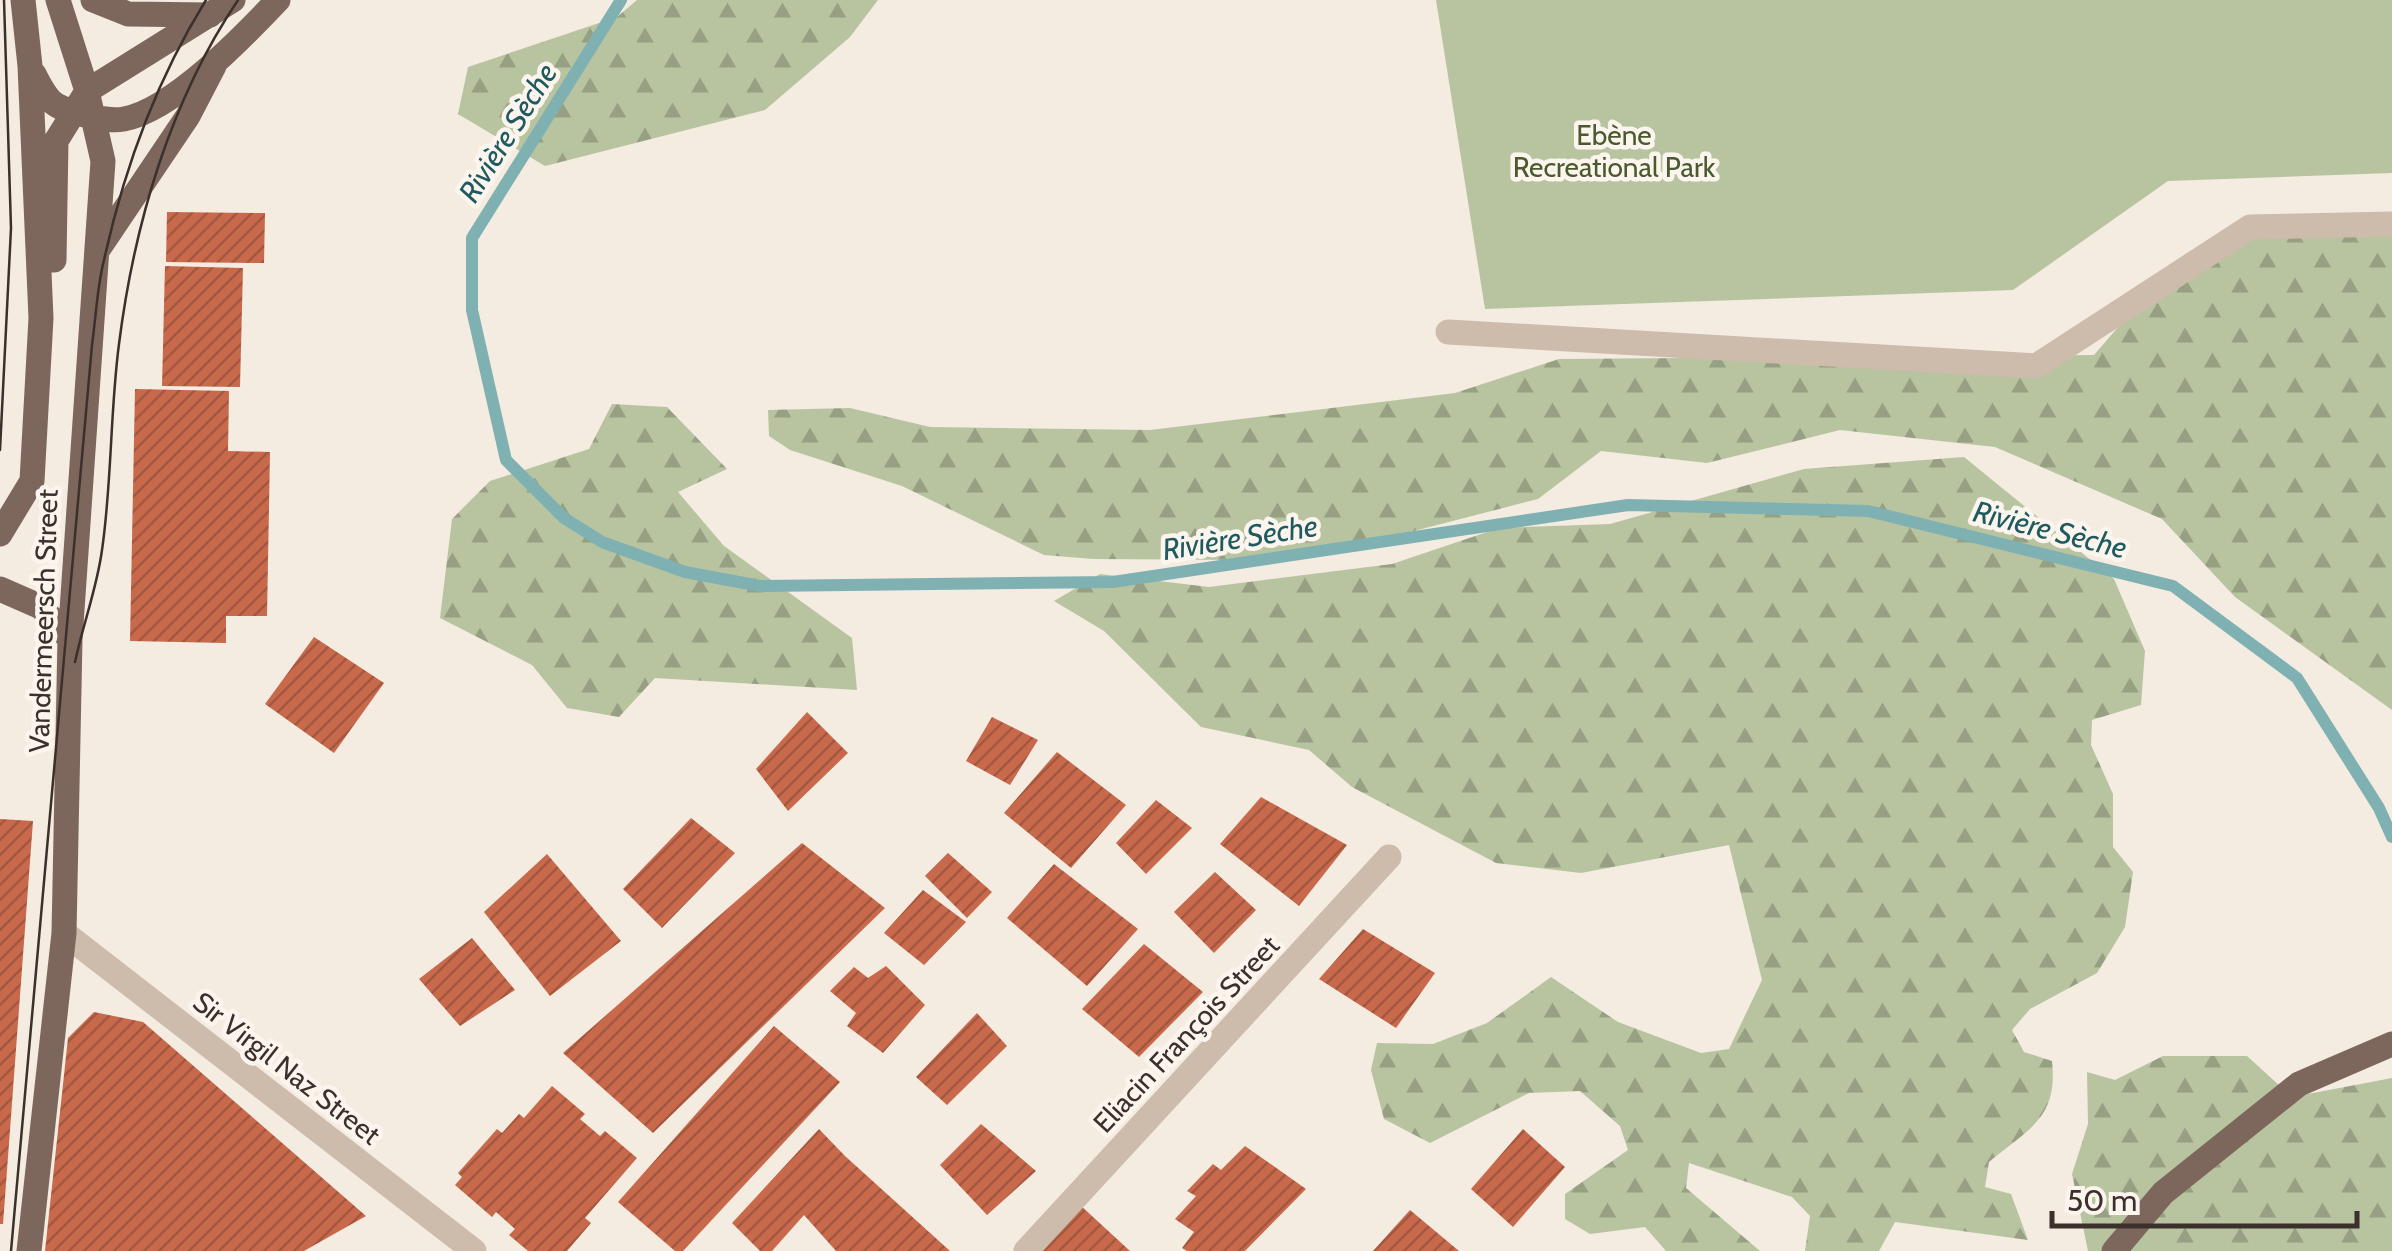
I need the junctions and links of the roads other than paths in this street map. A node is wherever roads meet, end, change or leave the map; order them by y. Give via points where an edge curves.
1 (23, 0) edge
2 (58, 0) edge
3 (93, 0) edge
4 (278, 0) edge
5 (223, 7) edge
6 (218, 57) junction
7 (30, 66) junction
8 (84, 107) junction
9 (2392, 224) edge
10 (94, 254) junction
11 (42, 318) junction
12 (1448, 332) dead end
13 (1, 531) edge
14 (0, 589) edge
15 (70, 639) junction
16 (1389, 857) dead end
17 (64, 933) junction
18 (2392, 1044) edge
19 (29, 1251) edge
20 (474, 1251) edge
21 (1026, 1251) edge
22 (2114, 1251) edge

1 - 7 main road, Vandermeersch Street
2 - 8 main road, Vandermeersch Street
3 - 5 main road via 128,14
4 - 6 main road
5 - 8 main road
6 - 8 main road via 176,92 124,119
6 - 10 main road via 188,116
7 - 8 main road via 46,100 64,112
7 - 11 main road, Vandermeersch Street
8 - 10 main road, Vandermeersch Street via 104,161
8 - 11 main road via 56,141 54,268
9 - 12 street via 2250,228 2036,366
10 - 15 main road, Vandermeersch Street
11 - 13 main road, Vandermeersch Street via 32,481
14 - 15 main road via 41,607
15 - 17 main road, Vandermeersch Street
16 - 21 street, Eliacin François Street
17 - 19 main road, Vandermeersch Street
17 - 20 street, Sir Virgil Naz Street
18 - 22 main road via 2299,1084 2163,1193

